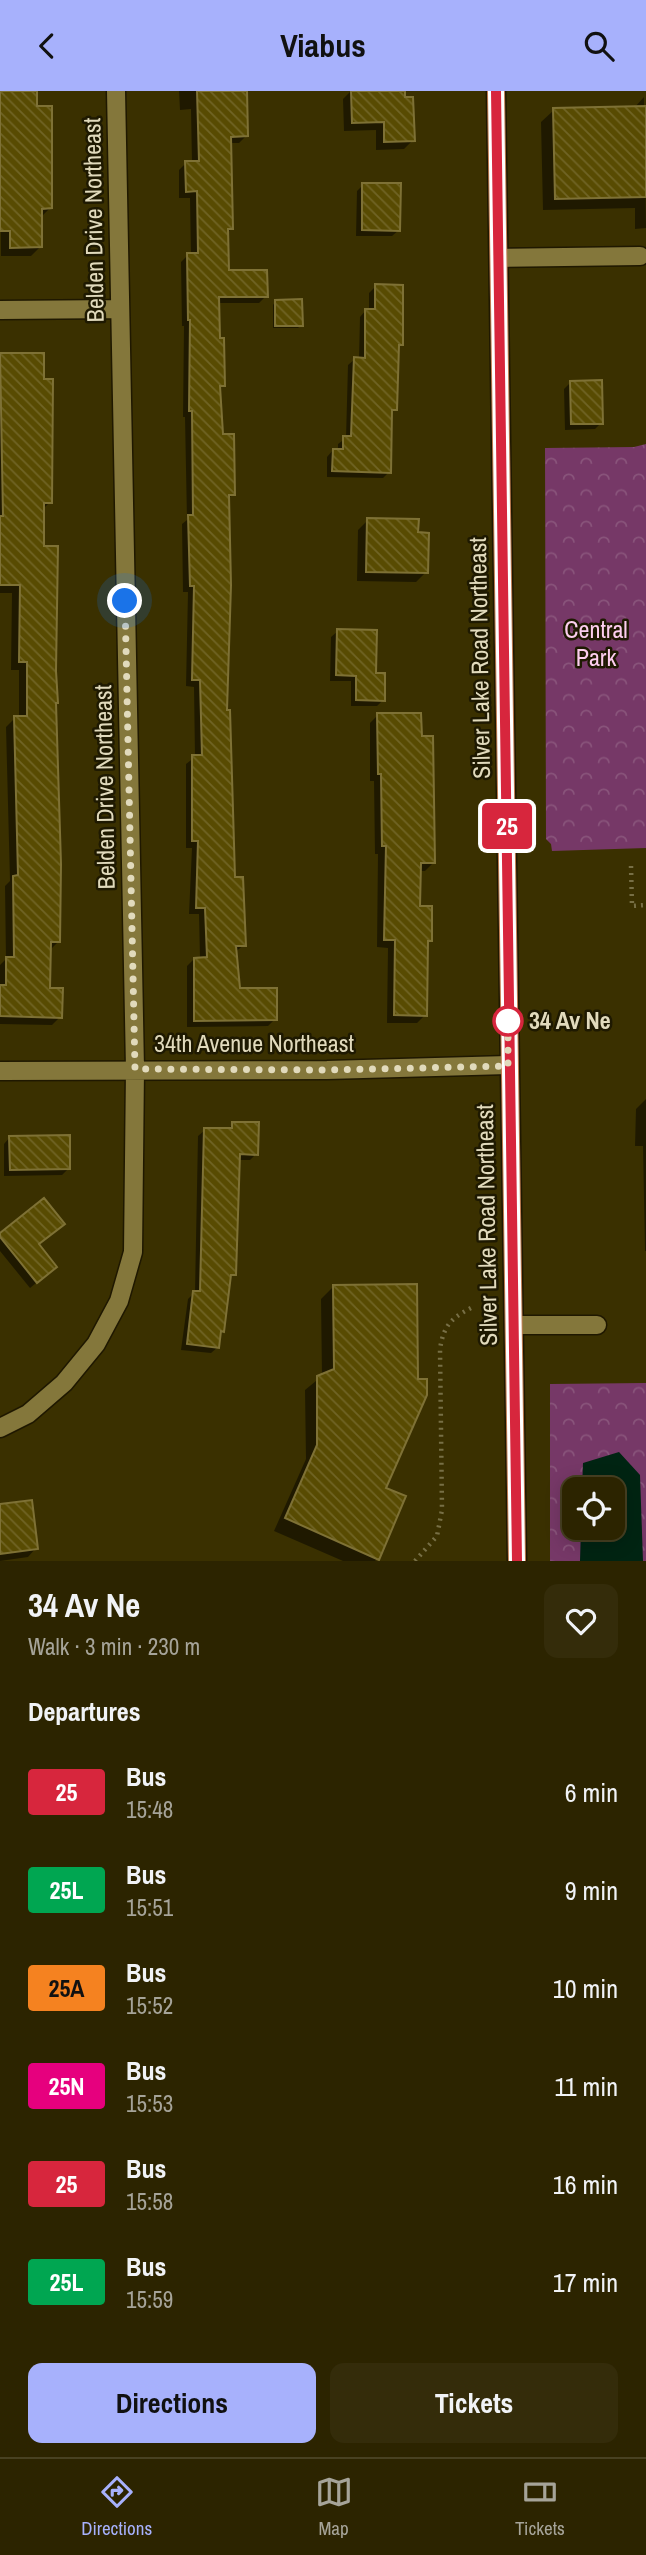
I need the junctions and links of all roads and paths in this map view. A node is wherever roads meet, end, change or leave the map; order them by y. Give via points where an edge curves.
1 (116, 91) edge
2 (496, 91) edge
3 (640, 256) dead end
4 (499, 258) junction
5 (119, 309) junction
6 (0, 310) edge
7 (631, 866) dead end
8 (646, 905) edge
9 (508, 1066) junction
10 (135, 1069) junction
11 (0, 1071) edge
12 (475, 1306) dead end
13 (514, 1325) junction
14 (597, 1325) dead end
15 (0, 1428) edge
16 (415, 1561) edge
17 (517, 1561) edge

1 - 5 street, Belden Drive Northeast
2 - 4 main road, Silver Lake Road Northeast
3 - 4 street
4 - 9 main road, Silver Lake Road Northeast
5 - 6 street
5 - 10 street, Belden Drive Northeast
7 - 8 path via 632,906
9 - 10 street, 34th Avenue Northeast
9 - 13 main road, Silver Lake Road Northeast
10 - 11 street, 34th Avenue Northeast
10 - 15 street, Belden Drive Northeast via 133,1252 119,1301 96,1344 64,1383 28,1414
12 - 16 path via 455,1316 443,1332 442,1510 437,1536
13 - 14 street
13 - 17 main road, Silver Lake Road Northeast

